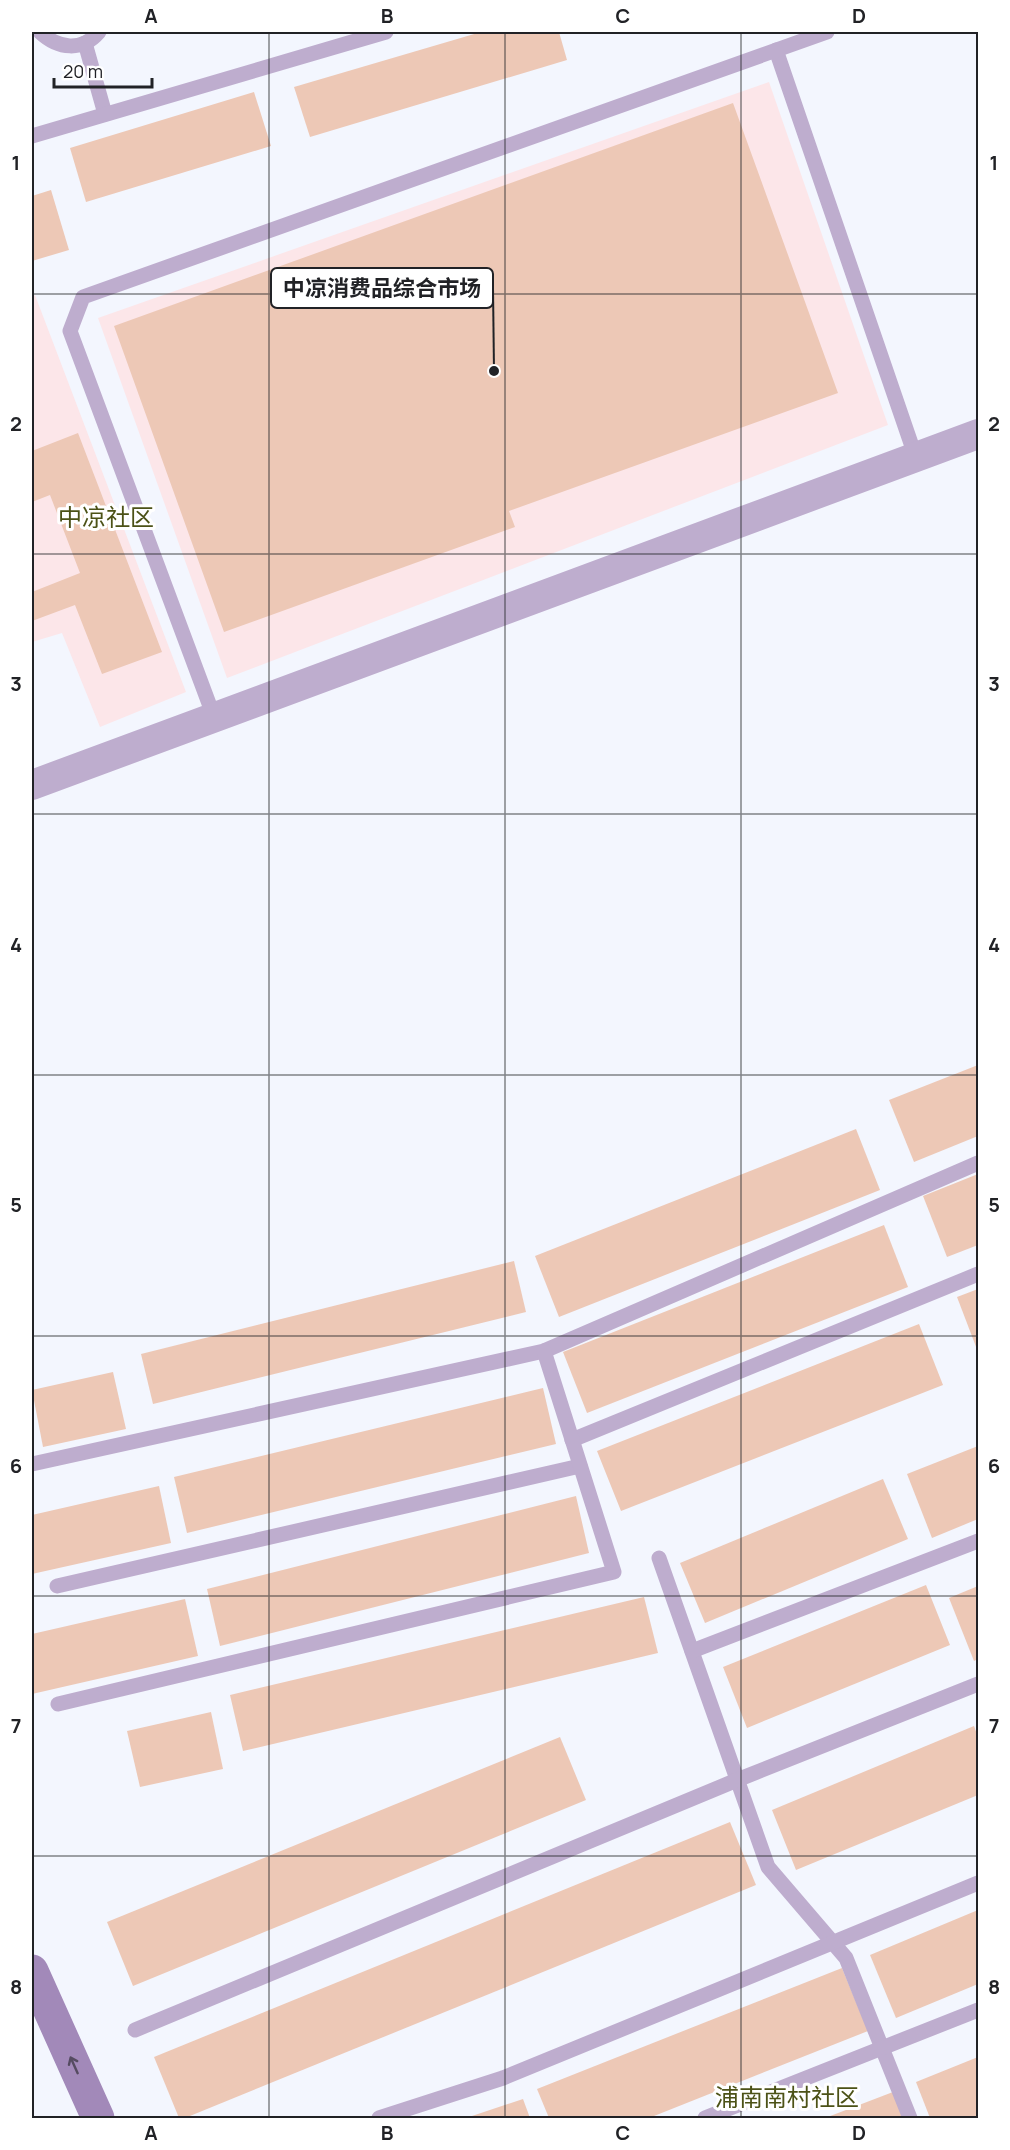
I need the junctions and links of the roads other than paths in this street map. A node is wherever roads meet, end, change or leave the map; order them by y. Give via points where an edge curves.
1 (40, 32) edge
2 (99, 32) edge
3 (386, 32) edge
4 (827, 32) edge
5 (85, 44) junction
6 (776, 50) junction
7 (105, 114) junction
8 (32, 136) edge
9 (978, 434) edge
10 (916, 458) junction
11 (214, 717) junction
12 (32, 785) edge
13 (978, 1163) edge
14 (978, 1274) edge
15 (544, 1351) junction
16 (572, 1440) junction
17 (32, 1464) edge
18 (580, 1466) junction
19 (978, 1541) edge
20 (659, 1558) dead end
21 (57, 1586) dead end
22 (692, 1651) junction
23 (978, 1684) edge
24 (58, 1704) dead end
25 (737, 1780) junction
26 (978, 1883) edge
27 (832, 1941) junction
28 (32, 1971) edge
29 (978, 2010) edge
30 (135, 2030) dead end
31 (882, 2048) junction
32 (98, 2118) edge
33 (379, 2118) edge
34 (705, 2118) edge
35 (910, 2118) edge

1 - 5 lane via 61,46
2 - 5 lane
3 - 7 lane
4 - 6 lane
5 - 7 lane
6 - 10 lane
6 - 11 lane via 82,297 70,331
7 - 8 lane
9 - 10 street
10 - 11 street
11 - 12 street
13 - 15 lane
14 - 16 lane
15 - 16 lane
15 - 17 lane
16 - 18 lane
18 - 21 lane
18 - 24 lane via 614,1572
19 - 22 lane
20 - 22 lane
22 - 25 lane
23 - 25 lane
25 - 27 lane via 768,1867
25 - 30 lane
26 - 27 lane
27 - 31 lane via 846,1958
27 - 33 lane via 502,2078
32 -> 28 main road
29 - 31 lane
31 - 34 lane
31 - 35 lane

